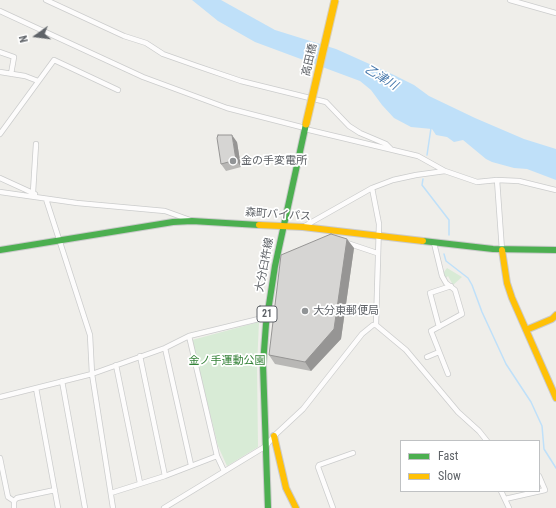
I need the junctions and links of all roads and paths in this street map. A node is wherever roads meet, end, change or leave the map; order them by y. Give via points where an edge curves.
1 (46, 0) edge
2 (335, 0) edge
3 (510, 0) edge
4 (0, 11) edge
5 (556, 13) edge
6 (0, 52) edge
7 (0, 72) edge
8 (11, 74) junction
9 (38, 81) junction
10 (118, 90) dead end
11 (306, 127) junction
12 (0, 134) edge
13 (36, 144) dead end
14 (392, 149) junction
15 (445, 171) junction
16 (0, 178) edge
17 (497, 180) junction
18 (372, 188) junction
19 (556, 190) edge
20 (0, 192) edge
21 (33, 192) junction
22 (37, 197) junction
23 (46, 199) junction
24 (192, 221) junction
25 (284, 226) junction
26 (303, 227) junction
27 (379, 237) junction
28 (59, 240) junction
29 (339, 241) edge
30 (434, 243) junction
31 (0, 250) edge
32 (502, 250) junction
33 (556, 250) edge
34 (377, 253) junction
35 (450, 286) junction
36 (556, 315) edge
37 (267, 316) junction
38 (376, 325) junction
39 (439, 327) junction
40 (526, 330) junction
41 (189, 336) junction
42 (165, 348) junction
43 (439, 352) junction
44 (140, 356) junction
45 (427, 357) dead end
46 (116, 365) junction
47 (92, 374) junction
48 (448, 374) dead end
49 (62, 381) junction
50 (36, 388) junction
51 (0, 397) edge
52 (556, 398) edge
53 (274, 436) junction
54 (486, 440) edge
55 (266, 446) junction
56 (353, 453) dead end
57 (217, 456) junction
58 (0, 458) edge
59 (191, 465) junction
60 (224, 471) junction
61 (165, 476) junction
62 (540, 479) edge
63 (140, 482) junction
64 (55, 490) junction
65 (540, 491) edge
66 (502, 492) edge
67 (535, 492) edge
68 (111, 493) junction
69 (505, 499) junction
70 (14, 501) junction
71 (14, 508) edge
72 (58, 508) edge
73 (85, 508) edge
74 (113, 508) edge
75 (164, 508) edge
76 (268, 508) edge
77 (296, 508) edge
78 (332, 508) edge
79 (509, 508) edge

1 - 14 street via 124,36 146,43 163,54 241,81 326,102 353,129
2 - 11 main road, 高田橋 / 21, bridge
3 - 5 street
4 - 11 street via 143,77 197,98 260,117
6 - 8 street via 14,57
7 - 8 street
8 - 9 street
9 - 10 street via 54,60
9 - 12 street
11 - 14 street
11 - 25 main road, 大分臼杵線 / 21
13 - 21 street
14 - 15 street via 418,156
15 - 17 street via 477,182
15 - 18 street via 393,180
16 - 21 street
17 - 19 street via 519,181
17 - 32 street
18 - 26 street
18 - 27 street
20 - 22 street
21 - 22 street
22 - 23 street
23 - 24 street via 165,212
23 - 28 street
24 - 25 main road, 森町バイパス
24 - 28 main road, 森町バイパス
25 - 26 main road, 森町バイパス
25 - 37 main road, 大分臼杵線 / 21 via 279,264
26 - 27 main road, 森町バイパス
27 - 30 main road, 森町バイパス
27 - 34 street
28 - 31 main road, 森町バイパス
28 - 47 street via 90,335
29 - 34 street
30 - 32 main road, 森町バイパス
30 - 35 street via 442,276
32 - 33 main road, 森町バイパス
32 - 40 main road via 507,283
34 - 38 street
35 - 39 street via 430,293
35 - 39 street via 455,290 462,314
36 - 40 main road
37 - 41 street
37 - 55 main road, 大分臼杵線 / 21 via 263,365
38 - 53 street via 372,325 362,334 303,409
38 - 54 street via 406,350 458,412
39 - 43 street via 431,331
40 - 52 main road
41 - 42 street
41 - 57 street
42 - 44 street
42 - 59 street
43 - 45 street
43 - 48 street
44 - 46 street
44 - 61 street
46 - 47 street
46 - 63 street
47 - 49 street
47 - 68 street
49 - 50 street
49 - 73 street
50 - 51 street
50 - 64 street
53 - 55 street
53 - 77 main road via 286,488
55 - 60 street
55 - 76 main road, 大分臼杵線 / 21
56 - 78 street via 318,467
57 - 59 street
57 - 60 street
58 - 70 street via 8,497
59 - 61 street
60 - 75 street
61 - 63 street
62 - 65 street via 544,490
63 - 68 street
64 - 70 street via 17,498
64 - 72 street
66 - 69 street
67 - 69 street
68 - 74 street
69 - 79 street
70 - 71 street

